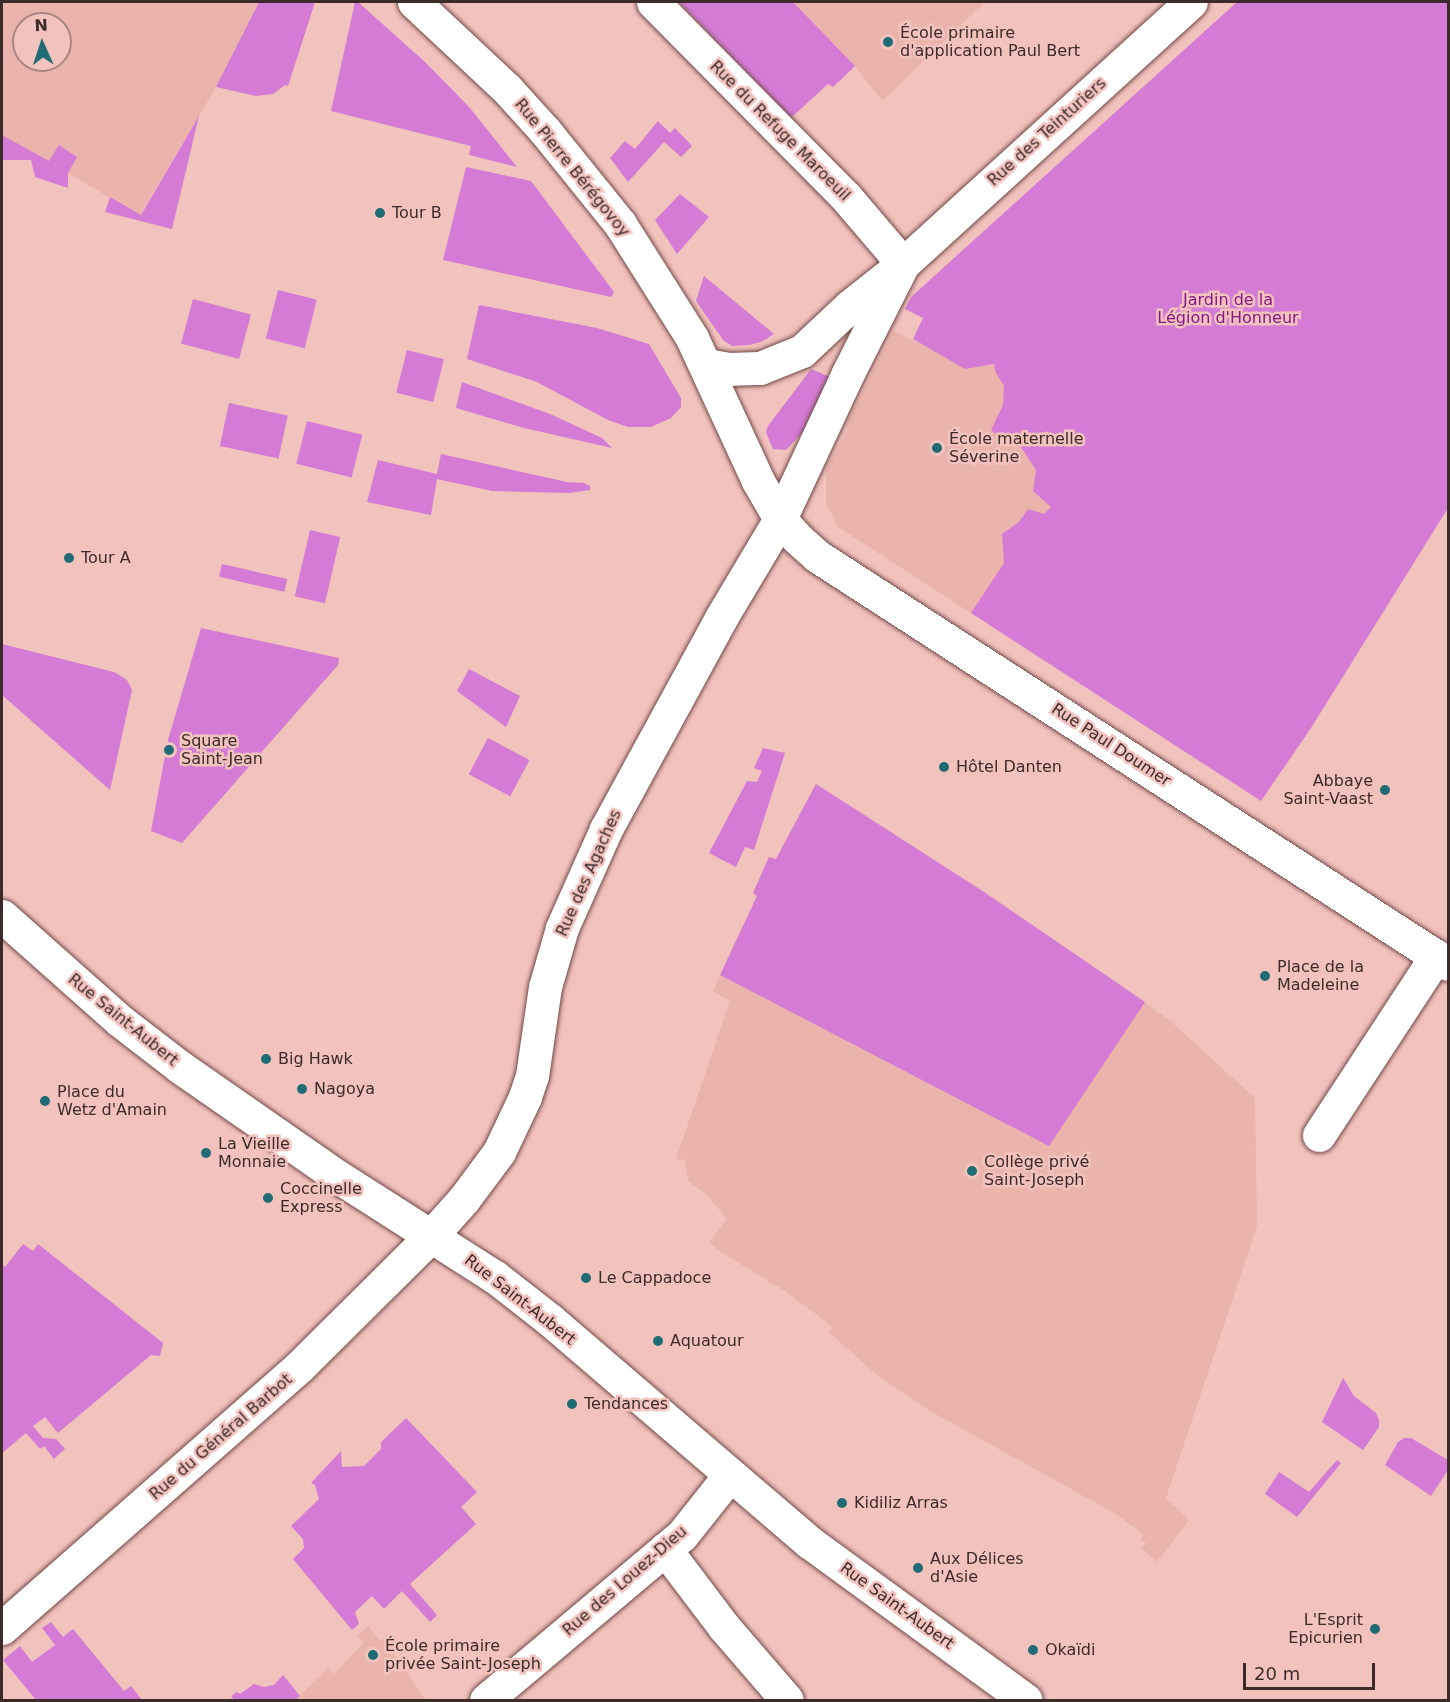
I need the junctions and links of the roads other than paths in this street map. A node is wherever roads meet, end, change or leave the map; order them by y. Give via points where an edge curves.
1 (414, 2) edge
2 (652, 2) edge
3 (1191, 2) edge
4 (903, 264) junction
5 (706, 365) junction
6 (780, 519) junction
7 (2, 916) edge
8 (1442, 960) edge
9 (1319, 1134) dead end
10 (431, 1236) junction
11 (729, 1476) junction
12 (665, 1549) junction
13 (2, 1628) edge
14 (486, 1701) edge
15 (787, 1701) edge
16 (1026, 1701) edge

1 - 5 street, Rue Pierre Bérégovoy via 507,89 593,188 648,264
2 - 4 street, Rue du Refuge Maroeuil via 846,197
3 - 4 street, Rue des Teinturiers
4 - 5 street, Rue des Teinturiers via 802,351 783,361 744,370
4 - 6 street, Rue des Agaches
5 - 6 street, Rue Pierre Bérégovoy via 758,481
6 - 8 street, Rue Paul Doumer via 816,556
6 - 10 street, Rue des Agaches via 606,829 562,928 545,987 532,1076 512,1126 464,1199
7 - 10 street, Rue Saint-Aubert via 119,1020 180,1067
8 - 9 street
10 - 11 street, Rue Saint-Aubert via 469,1258 550,1320
10 - 13 street, Rue du Général Barbot via 299,1367
11 - 12 street, Rue des Louez-Dieu via 696,1519
11 - 16 street, Rue Saint-Aubert via 809,1542
12 - 14 street, Rue des Louez-Dieu
12 - 15 street

